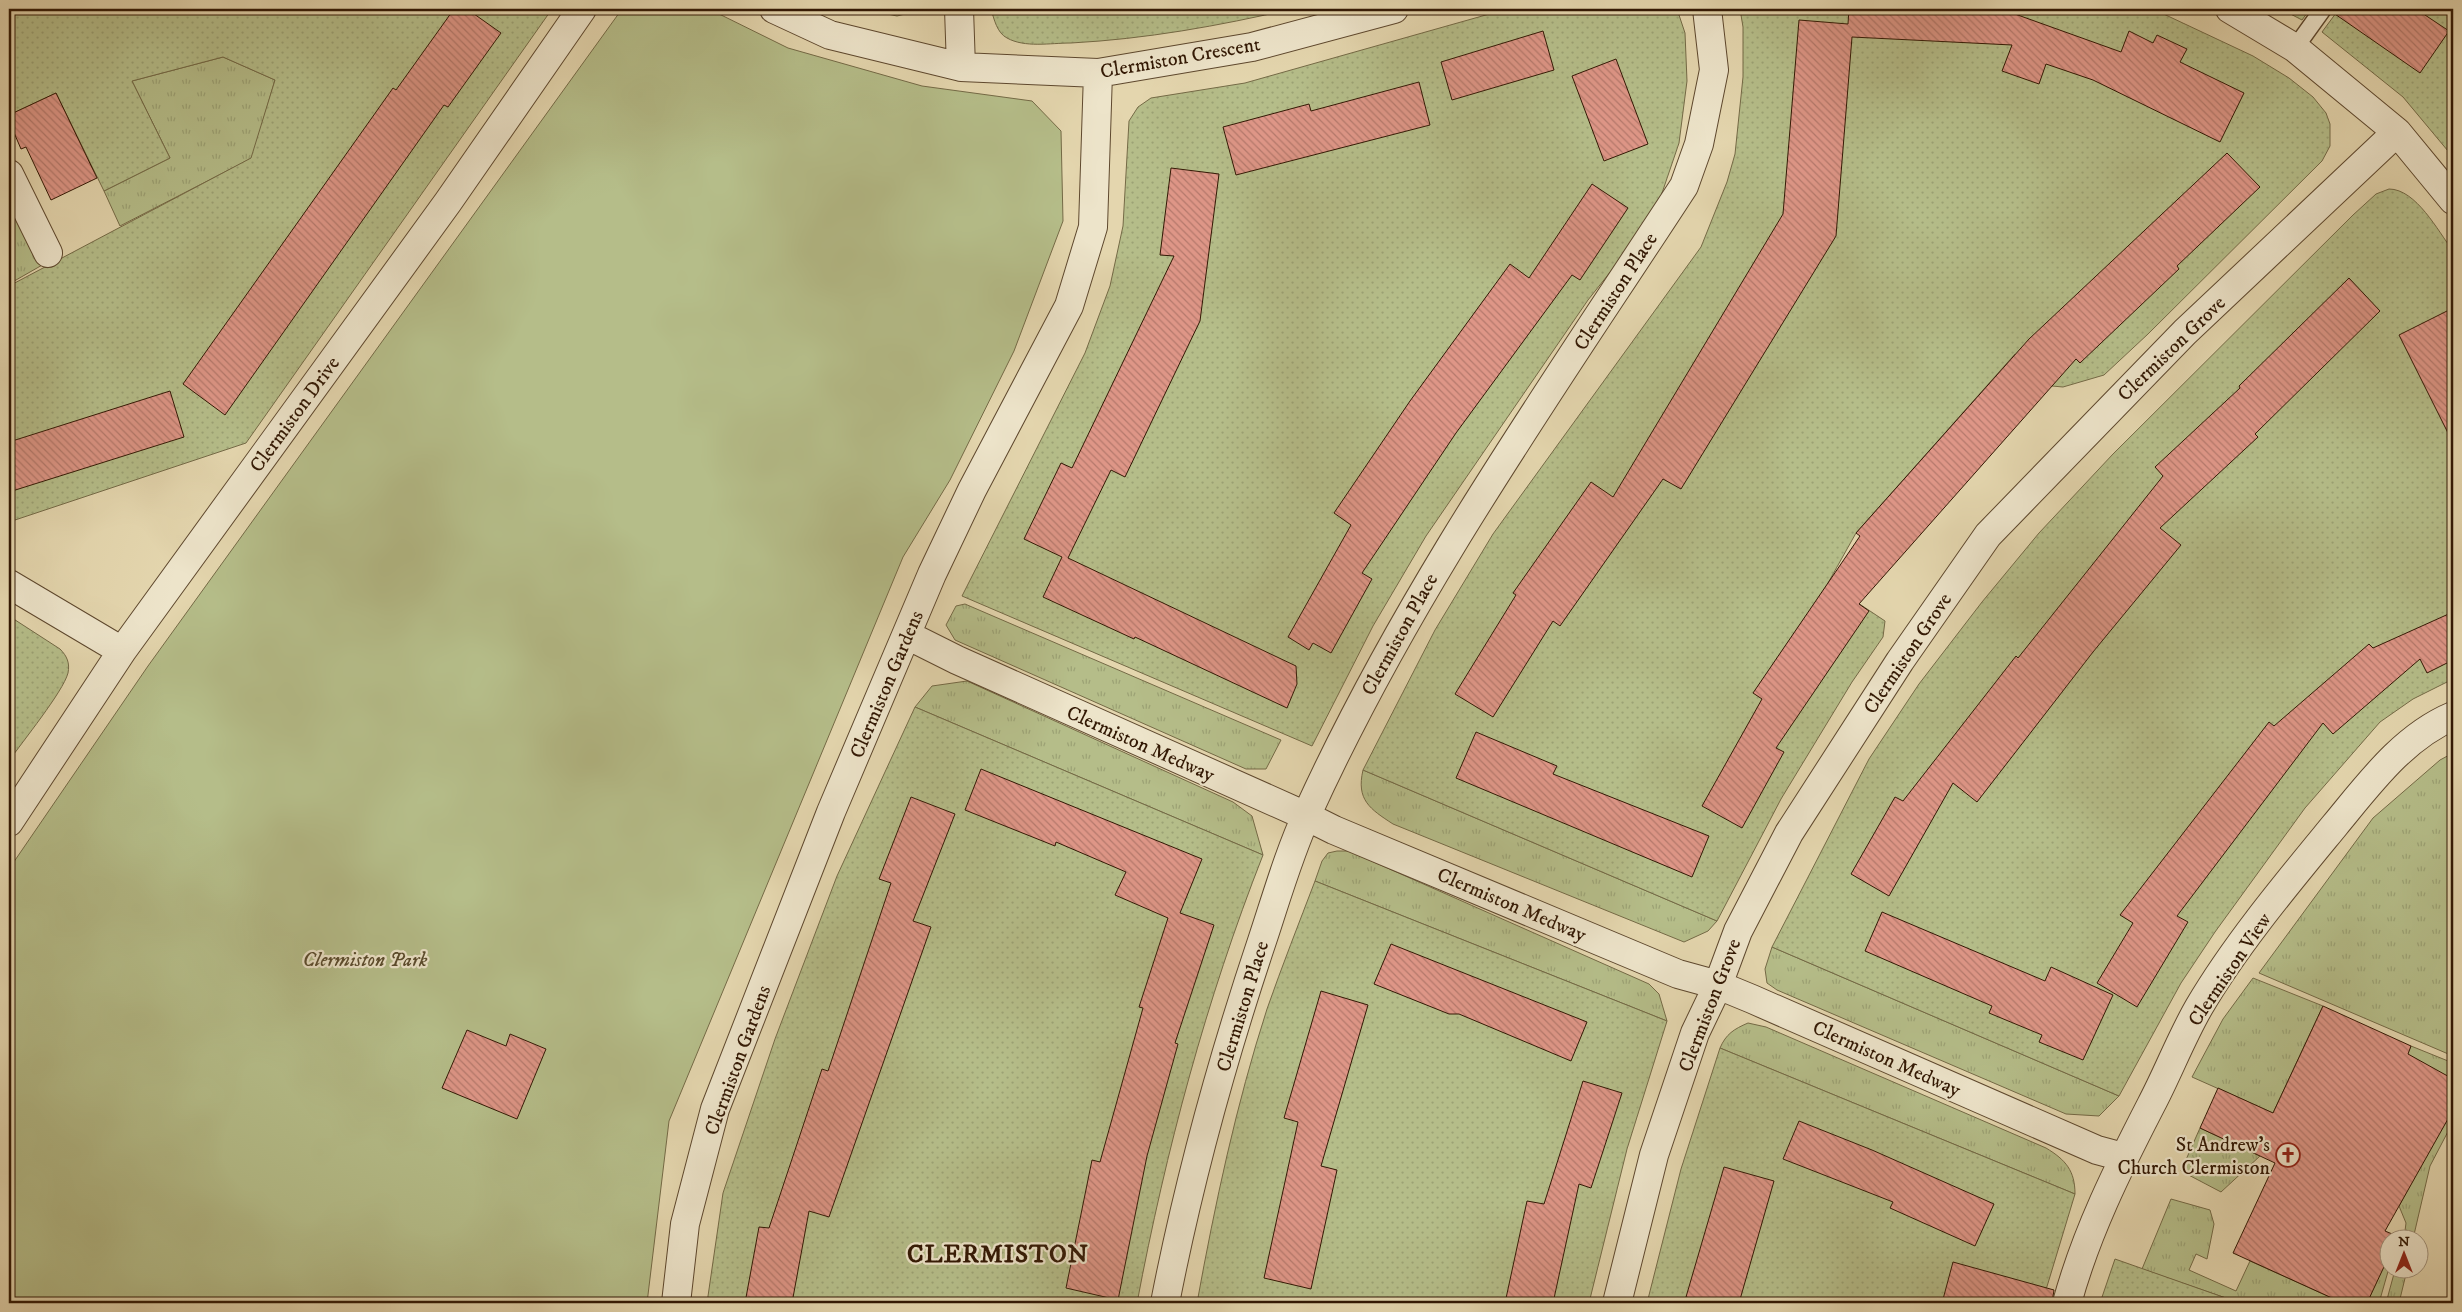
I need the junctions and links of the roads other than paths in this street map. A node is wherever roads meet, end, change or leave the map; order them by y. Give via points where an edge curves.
1 (582, 9) edge
2 (774, 9) edge
3 (959, 9) edge
4 (1394, 9) edge
5 (1707, 9) edge
6 (2230, 9) edge
7 (2324, 9) edge
8 (2295, 48) junction
9 (961, 66) junction
10 (1098, 73) junction
11 (2397, 132) junction
12 (9, 174) edge
13 (2453, 200) edge
14 (48, 253) dead end
15 (9, 584) edge
16 (907, 635) junction
17 (122, 652) junction
18 (2453, 716) edge
19 (1306, 816) junction
20 (9, 822) edge
21 (1718, 985) junction
22 (2123, 1157) junction
23 (676, 1303) edge
24 (1165, 1303) edge
25 (1617, 1303) edge
26 (2067, 1303) edge

1 - 17 street, Clermiston Drive via 448,202
2 - 9 street, Clermiston Crescent via 830,35
3 - 9 street
4 - 10 street, Clermiston Crescent via 1252,47
5 - 19 street, Clermiston Place via 1714,70 1699,144 1684,186 1437,565 1358,707
6 - 8 street
7 - 8 lane
8 - 11 street
9 - 10 street, Clermiston Crescent
10 - 16 street, Clermiston Gardens via 1093,227 1069,306 972,490
11 - 13 street
11 - 21 street, Clermiston Grove via 2185,332 1988,535 1900,661 1789,833 1738,931
12 - 14 street
15 - 17 street
16 - 19 street, Clermiston Medway
16 - 23 street, Clermiston Gardens via 832,812 715,1110 685,1224
17 - 20 street, Clermiston Drive
18 - 22 street, Clermiston View via 2431,725 2380,770 2229,962 2199,1007
19 - 21 street, Clermiston Medway via 1678,974
19 - 24 street, Clermiston Place via 1232,1031 1183,1213
21 - 22 street, Clermiston Medway via 2097,1150
21 - 25 street, Clermiston Grove via 1695,1033 1654,1155
22 - 26 street, Clermiston View via 2089,1236

